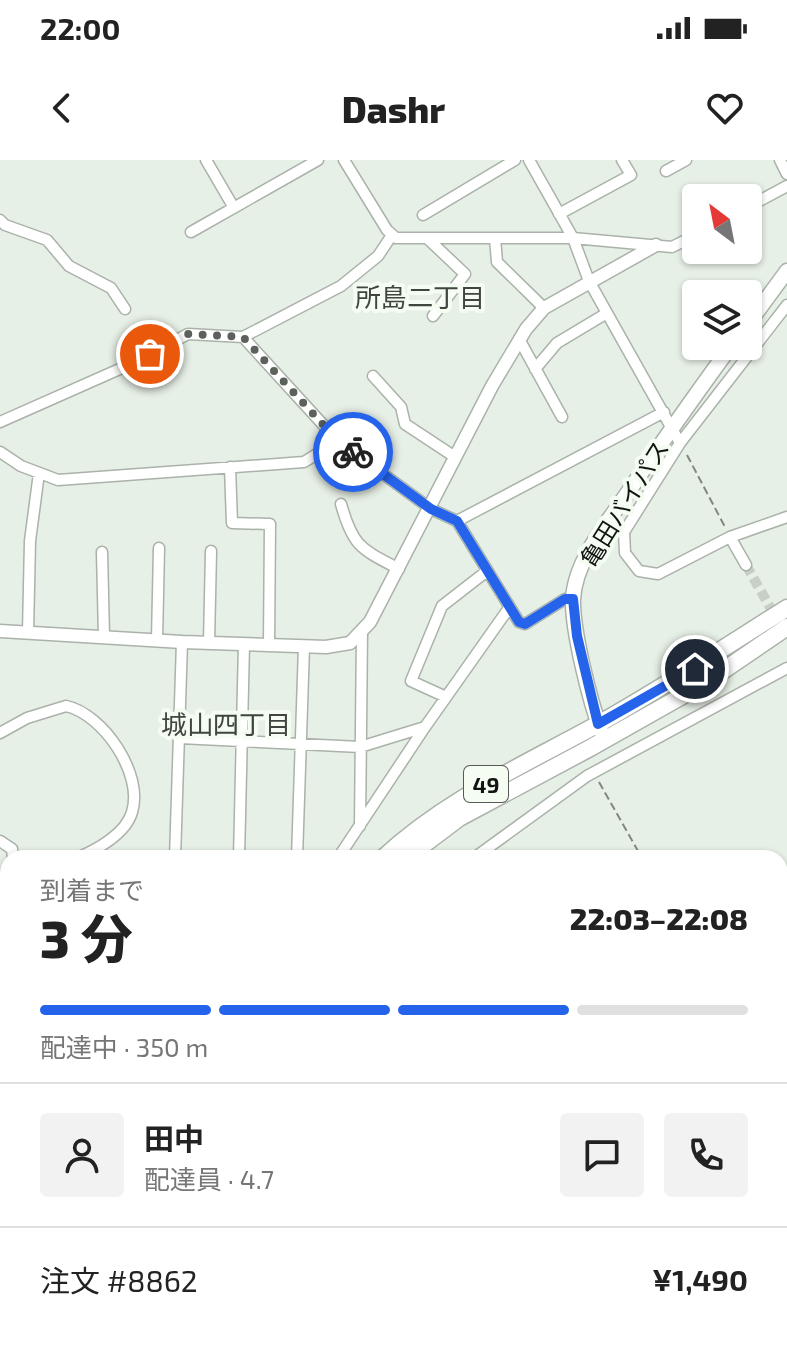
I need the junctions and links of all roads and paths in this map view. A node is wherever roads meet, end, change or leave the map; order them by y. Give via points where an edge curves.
1 (206, 160) edge
2 (318, 160) edge
3 (344, 160) edge
4 (515, 160) edge
5 (529, 160) edge
6 (622, 160) edge
7 (686, 160) edge
8 (780, 160) edge
9 (666, 171) dead end
10 (787, 174) edge
11 (787, 186) edge
12 (762, 199) edge
13 (234, 208) junction
14 (559, 214) junction
15 (423, 215) dead end
16 (0, 220) edge
17 (191, 232) dead end
18 (392, 235) junction
19 (495, 238) junction
20 (573, 238) junction
21 (428, 239) junction
22 (682, 242) edge
23 (656, 245) junction
24 (787, 271) edge
25 (589, 281) junction
26 (762, 305) edge
27 (787, 305) edge
28 (544, 308) junction
29 (125, 309) dead end
30 (607, 313) junction
31 (433, 316) dead end
32 (243, 337) junction
33 (519, 339) junction
34 (721, 360) edge
35 (535, 369) junction
36 (373, 376) dead end
37 (664, 412) junction
38 (562, 417) dead end
39 (0, 422) edge
40 (673, 426) junction
41 (338, 441) junction
42 (680, 443) junction
43 (0, 452) edge
44 (455, 457) junction
45 (230, 467) junction
46 (39, 473) junction
47 (341, 504) dead end
48 (431, 509) junction
49 (787, 517) edge
50 (457, 521) junction
51 (730, 537) junction
52 (159, 548) dead end
53 (211, 551) dead end
54 (102, 552) dead end
55 (746, 565) tunnel mouth
56 (399, 569) junction
57 (487, 571) junction
58 (573, 599) junction
59 (509, 608) junction
60 (787, 608) edge
61 (787, 627) edge
62 (0, 631) edge
63 (362, 631) junction
64 (28, 632) junction
65 (104, 637) junction
66 (157, 640) junction
67 (182, 642) junction
68 (209, 643) junction
69 (244, 644) junction
70 (269, 645) junction
71 (304, 646) junction
72 (787, 668) edge
73 (446, 697) junction
74 (425, 727) junction
75 (601, 732) junction
76 (0, 733) edge
77 (180, 738) junction
78 (243, 741) junction
79 (301, 744) junction
80 (360, 747) junction
81 (613, 762) junction
82 (587, 776) junction
83 (360, 828) junction
84 (94, 850) edge
85 (175, 850) edge
86 (239, 850) edge
87 (297, 850) edge
88 (344, 850) edge
89 (393, 850) edge
90 (417, 850) edge
91 (485, 850) edge
92 (638, 850) edge

1 - 13 street
2 - 13 street
3 - 18 street
4 - 15 street
5 - 14 street
6 - 14 street via 631,175
7 - 9 street
8 - 10 street
11 - 12 street
13 - 17 street
14 - 20 street
16 - 29 street via 47,240 69,266 111,288
18 - 21 street
18 - 32 street via 378,256 341,286
19 - 20 street
19 - 21 street
19 - 28 street via 497,262
20 - 23 street
20 - 25 street
21 - 31 street via 465,274
22 - 23 street
23 - 25 street
24 - 26 main road
25 - 28 street
25 - 30 street
27 - 42 street
28 - 33 street
30 - 35 street via 557,343
30 - 37 street
32 - 39 street via 188,334
32 - 41 street
33 - 35 street
33 - 44 street
34 - 40 main road, 亀田バイパス
35 - 38 street
36 - 44 street via 401,407 405,424
37 - 40 street
37 - 50 street
40 - 42 street
40 - 58 main road, 亀田バイパス via 597,539
41 - 45 street via 304,462
41 - 48 street
42 - 51 path
42 - 51 street via 624,532 625,553 639,571 658,574
43 - 46 street
44 - 48 street
45 - 46 street via 58,480
45 - 70 street via 232,523 270,524
46 - 64 street via 30,541
47 - 56 street via 362,550
48 - 50 street
48 - 56 street
49 - 51 street
50 - 57 street
51 - 55 street
52 - 66 street
53 - 68 street
54 - 65 street
56 - 63 street
57 - 59 street
57 - 73 street via 442,606 411,681
58 - 59 street via 525,624
58 - 75 main road, 亀田バイパス
59 - 73 street
60 - 75 highway, 49
61 - 75 highway, 49 via 705,683
62 - 64 street
63 - 71 street via 350,643
63 - 80 street
64 - 65 street
65 - 66 street
66 - 67 street
67 - 68 street
67 - 77 street
68 - 69 street
69 - 70 street
69 - 78 street
70 - 71 street
71 - 79 street
72 - 81 street
73 - 74 street
74 - 80 street
74 - 83 street
75 - 81 street
75 - 89 highway, 49 via 478,789
75 - 90 highway, 49
76 - 84 street via 66,706 105,733 132,776 133,811 125,825
77 - 78 street
77 - 85 street
78 - 79 street
78 - 86 street
79 - 80 street
79 - 87 street
80 - 83 street
81 - 82 street
82 - 91 street
82 - 92 path via 600,782
83 - 88 street

